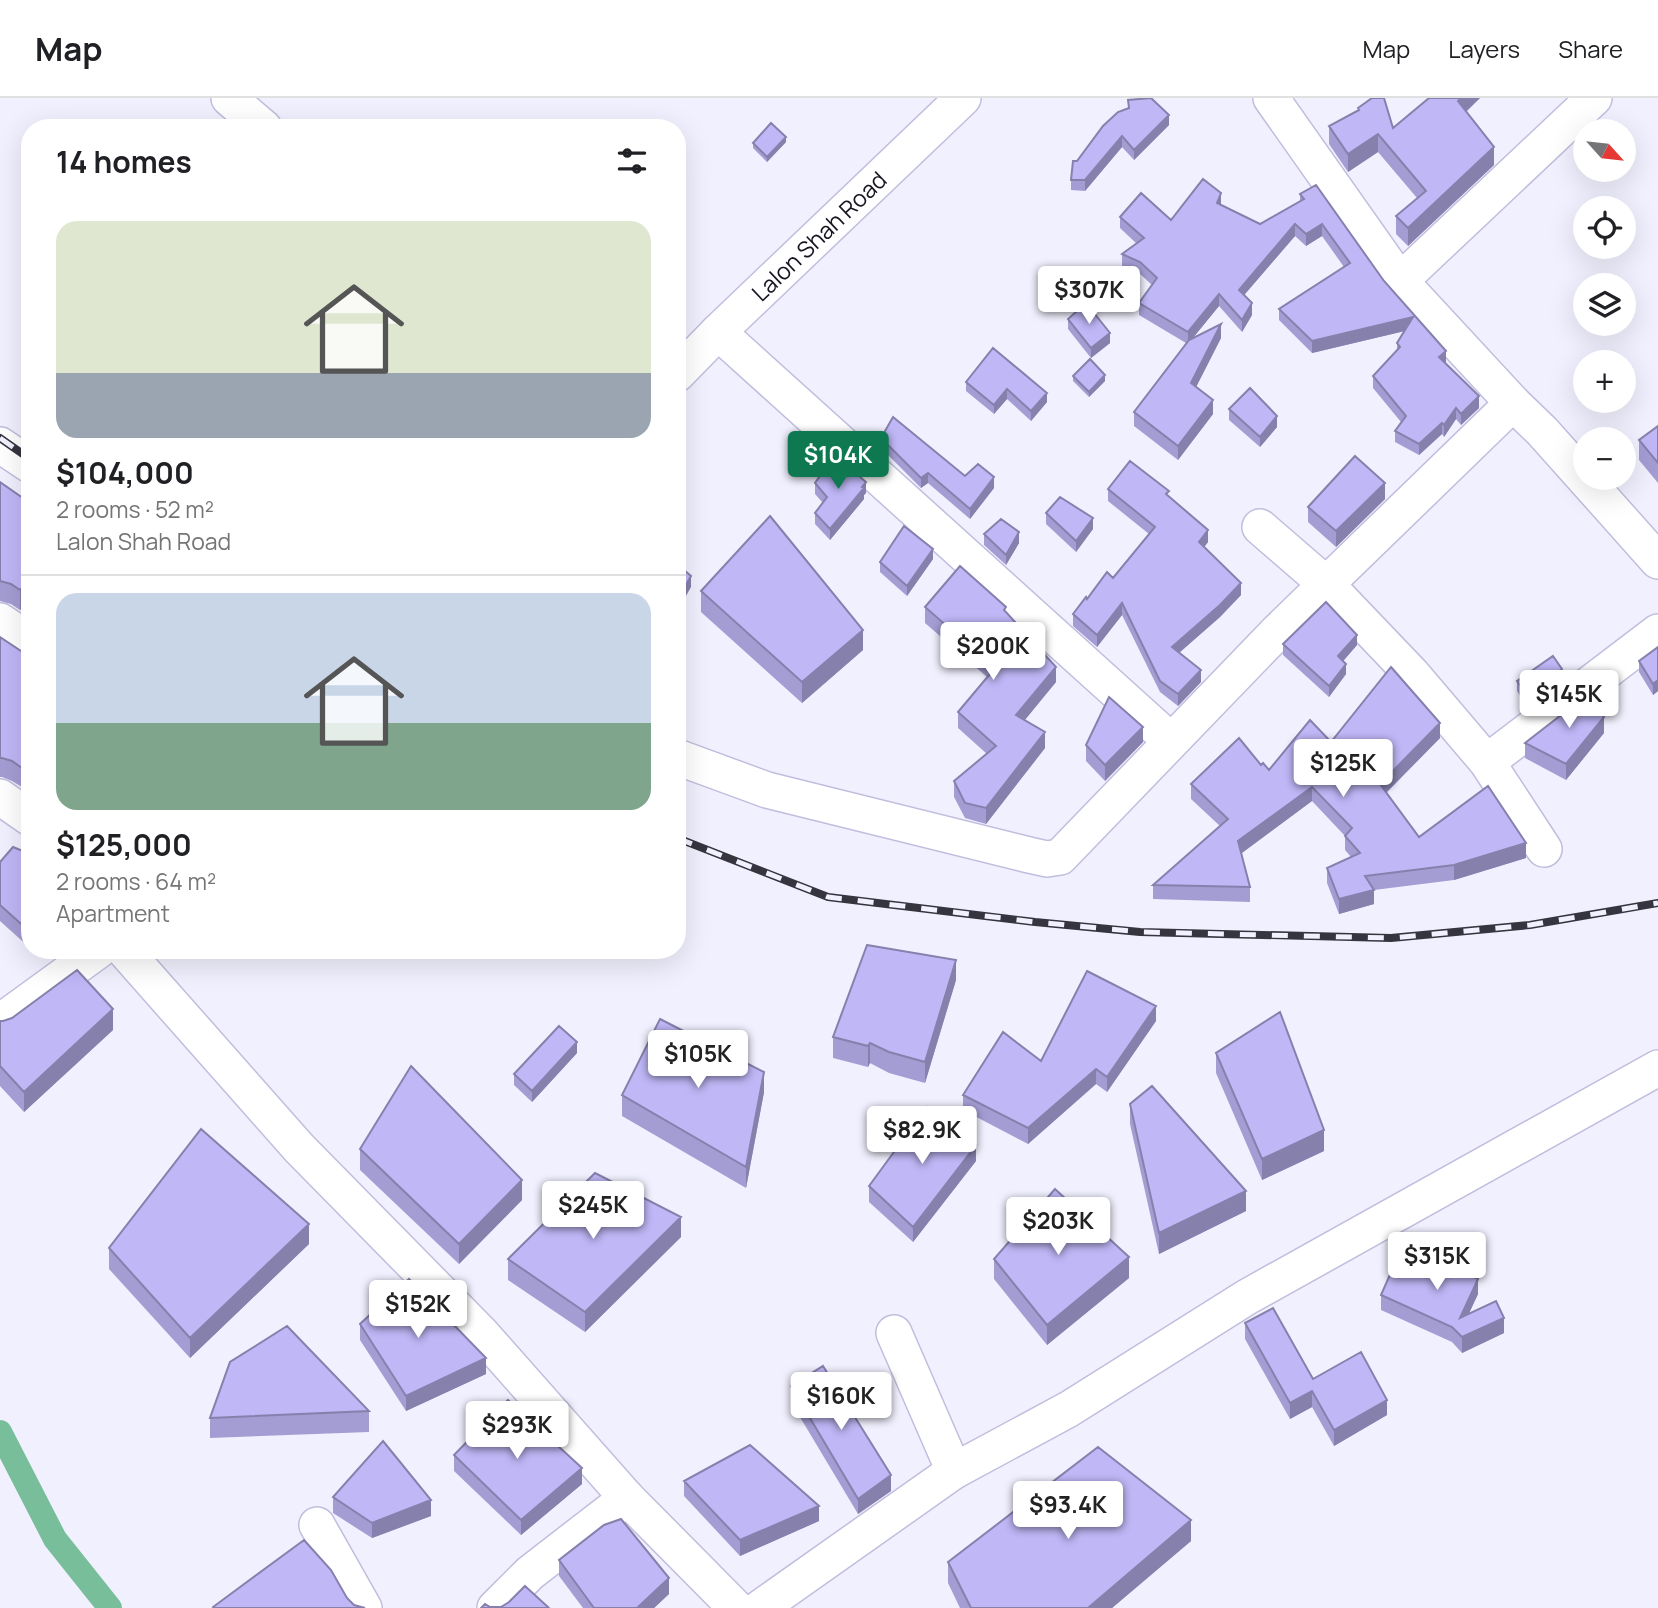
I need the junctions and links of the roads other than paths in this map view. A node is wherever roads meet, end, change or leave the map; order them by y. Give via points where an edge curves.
1 (229, 98) edge
2 (963, 98) edge
3 (1271, 98) edge
4 (1594, 98) edge
5 (254, 119) edge
6 (1401, 281) junction
7 (718, 332) junction
8 (686, 365) edge
9 (1513, 403) junction
10 (0, 445) edge
11 (21, 459) edge
12 (1260, 527) dead end
13 (1658, 561) edge
14 (1327, 585) junction
15 (0, 621) edge
16 (1658, 632) edge
17 (21, 634) edge
18 (1171, 741) junction
19 (686, 760) edge
20 (1486, 762) junction
21 (0, 797) edge
22 (21, 812) edge
23 (1544, 849) dead end
24 (87, 959) edge
25 (132, 959) edge
26 (0, 1022) edge
27 (1658, 1068) edge
28 (894, 1333) dead end
29 (954, 1471) junction
30 (626, 1498) junction
31 (317, 1525) dead end
32 (364, 1608) edge
33 (495, 1608) edge
34 (736, 1608) edge
35 (760, 1608) edge

1 - 5 street
2 - 7 street, Lalon Shah Road
3 - 6 street
4 - 6 street
6 - 9 street
7 - 8 street, Lalon Shah Road
7 - 18 street
9 - 13 street
9 - 14 street
10 - 11 street
12 - 14 street
14 - 18 street
14 - 20 street via 1413,675
15 - 17 street
16 - 20 street
18 - 19 street via 1059,857 1047,859 767,790
20 - 23 street
21 - 22 street
24 - 26 street
25 - 30 street via 299,1149 482,1334
27 - 29 street via 1247,1297 1069,1409
28 - 29 street
29 - 35 street
30 - 33 street via 530,1573
30 - 34 street
31 - 32 street

